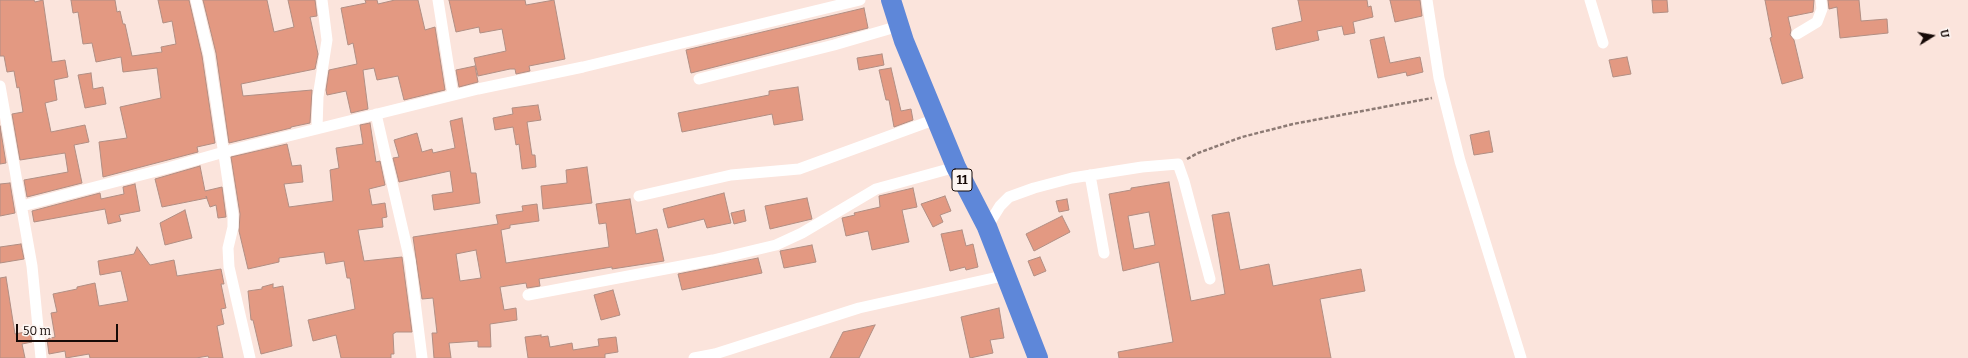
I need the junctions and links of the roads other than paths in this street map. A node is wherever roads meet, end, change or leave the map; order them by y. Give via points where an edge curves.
1 (196, 0) edge
2 (322, 0) edge
3 (438, 0) edge
4 (860, 0) edge
5 (891, 0) edge
6 (1427, 0) edge
7 (1590, 0) edge
8 (1821, 0) edge
9 (899, 26) junction
10 (1797, 34) dead end
11 (1603, 43) dead end
12 (699, 79) dead end
13 (0, 86) edge
14 (453, 95) junction
15 (376, 114) junction
16 (936, 119) junction
17 (317, 129) junction
18 (224, 152) junction
19 (956, 167) junction
20 (1090, 175) junction
21 (639, 196) dead end
22 (22, 206) junction
23 (987, 227) junction
24 (1104, 253) dead end
25 (1007, 275) junction
26 (1210, 279) dead end
27 (528, 295) dead end
28 (41, 358) edge
29 (250, 358) edge
30 (422, 358) edge
31 (694, 358) edge
32 (1038, 358) edge
33 (1521, 358) edge

1 - 18 street via 209,56
2 - 17 street via 327,40 318,96
3 - 14 street
4 - 14 street via 583,67
5 - 9 highway, 11
6 - 33 street via 1444,96 1460,161
7 - 11 street
8 - 10 street via 1822,9 1817,22
9 - 12 street
9 - 16 highway, 11
13 - 22 street
14 - 15 street
15 - 17 street
15 - 30 street via 410,261
16 - 19 highway, 11
16 - 21 street via 799,169 731,175
17 - 18 street
18 - 22 street
18 - 29 street via 233,215 228,248 229,267
19 - 23 highway, 11
19 - 27 street via 876,189 802,233 776,245 713,260
20 - 23 street via 1034,188 1009,197
20 - 24 street
20 - 26 street via 1178,164
22 - 28 street via 32,266
23 - 25 highway, 11
25 - 31 street via 858,308 716,354
25 - 32 highway, 11

